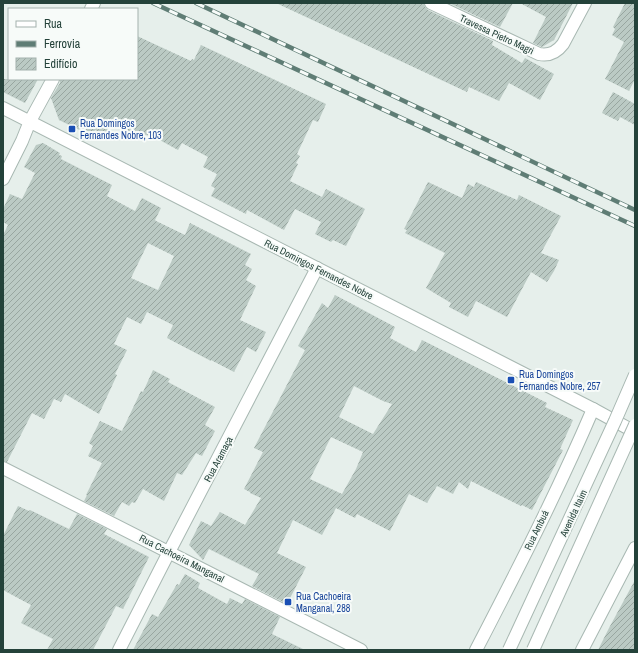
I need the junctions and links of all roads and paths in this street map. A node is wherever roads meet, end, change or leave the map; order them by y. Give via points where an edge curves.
1 (431, 3) edge
2 (585, 3) edge
3 (52, 80) edge
4 (3, 108) edge
5 (30, 121) junction
6 (3, 179) edge
7 (317, 268) junction
8 (635, 375) edge
9 (593, 409) junction
10 (635, 425) edge
11 (635, 432) edge
12 (3, 468) edge
13 (635, 548) edge
14 (169, 552) junction
15 (119, 650) edge
16 (361, 650) edge
17 (476, 650) edge
18 (509, 650) edge
19 (533, 650) edge
20 (582, 650) edge

1 - 2 street, Travessa Pietro Magri via 545,55 559,50
3 - 5 street
4 - 5 street, Rua Domingos Fernandes Nobre
5 - 6 street
5 - 7 street, Rua Domingos Fernandes Nobre
7 - 9 street, Rua Domingos Fernandes Nobre
7 - 14 street, Rua Aramaça
8 - 18 street, Avenida Itaim, bridge
9 - 11 street, Rua Domingos Fernandes Nobre
9 - 17 street, Rua Ambuá via 529,546
10 - 19 street, Avenida Itaim, bridge
12 - 14 street, Rua Cachoeira Manganal
13 - 20 street
14 - 15 street, Rua Aramaça
14 - 16 street, Rua Cachoeira Manganal

